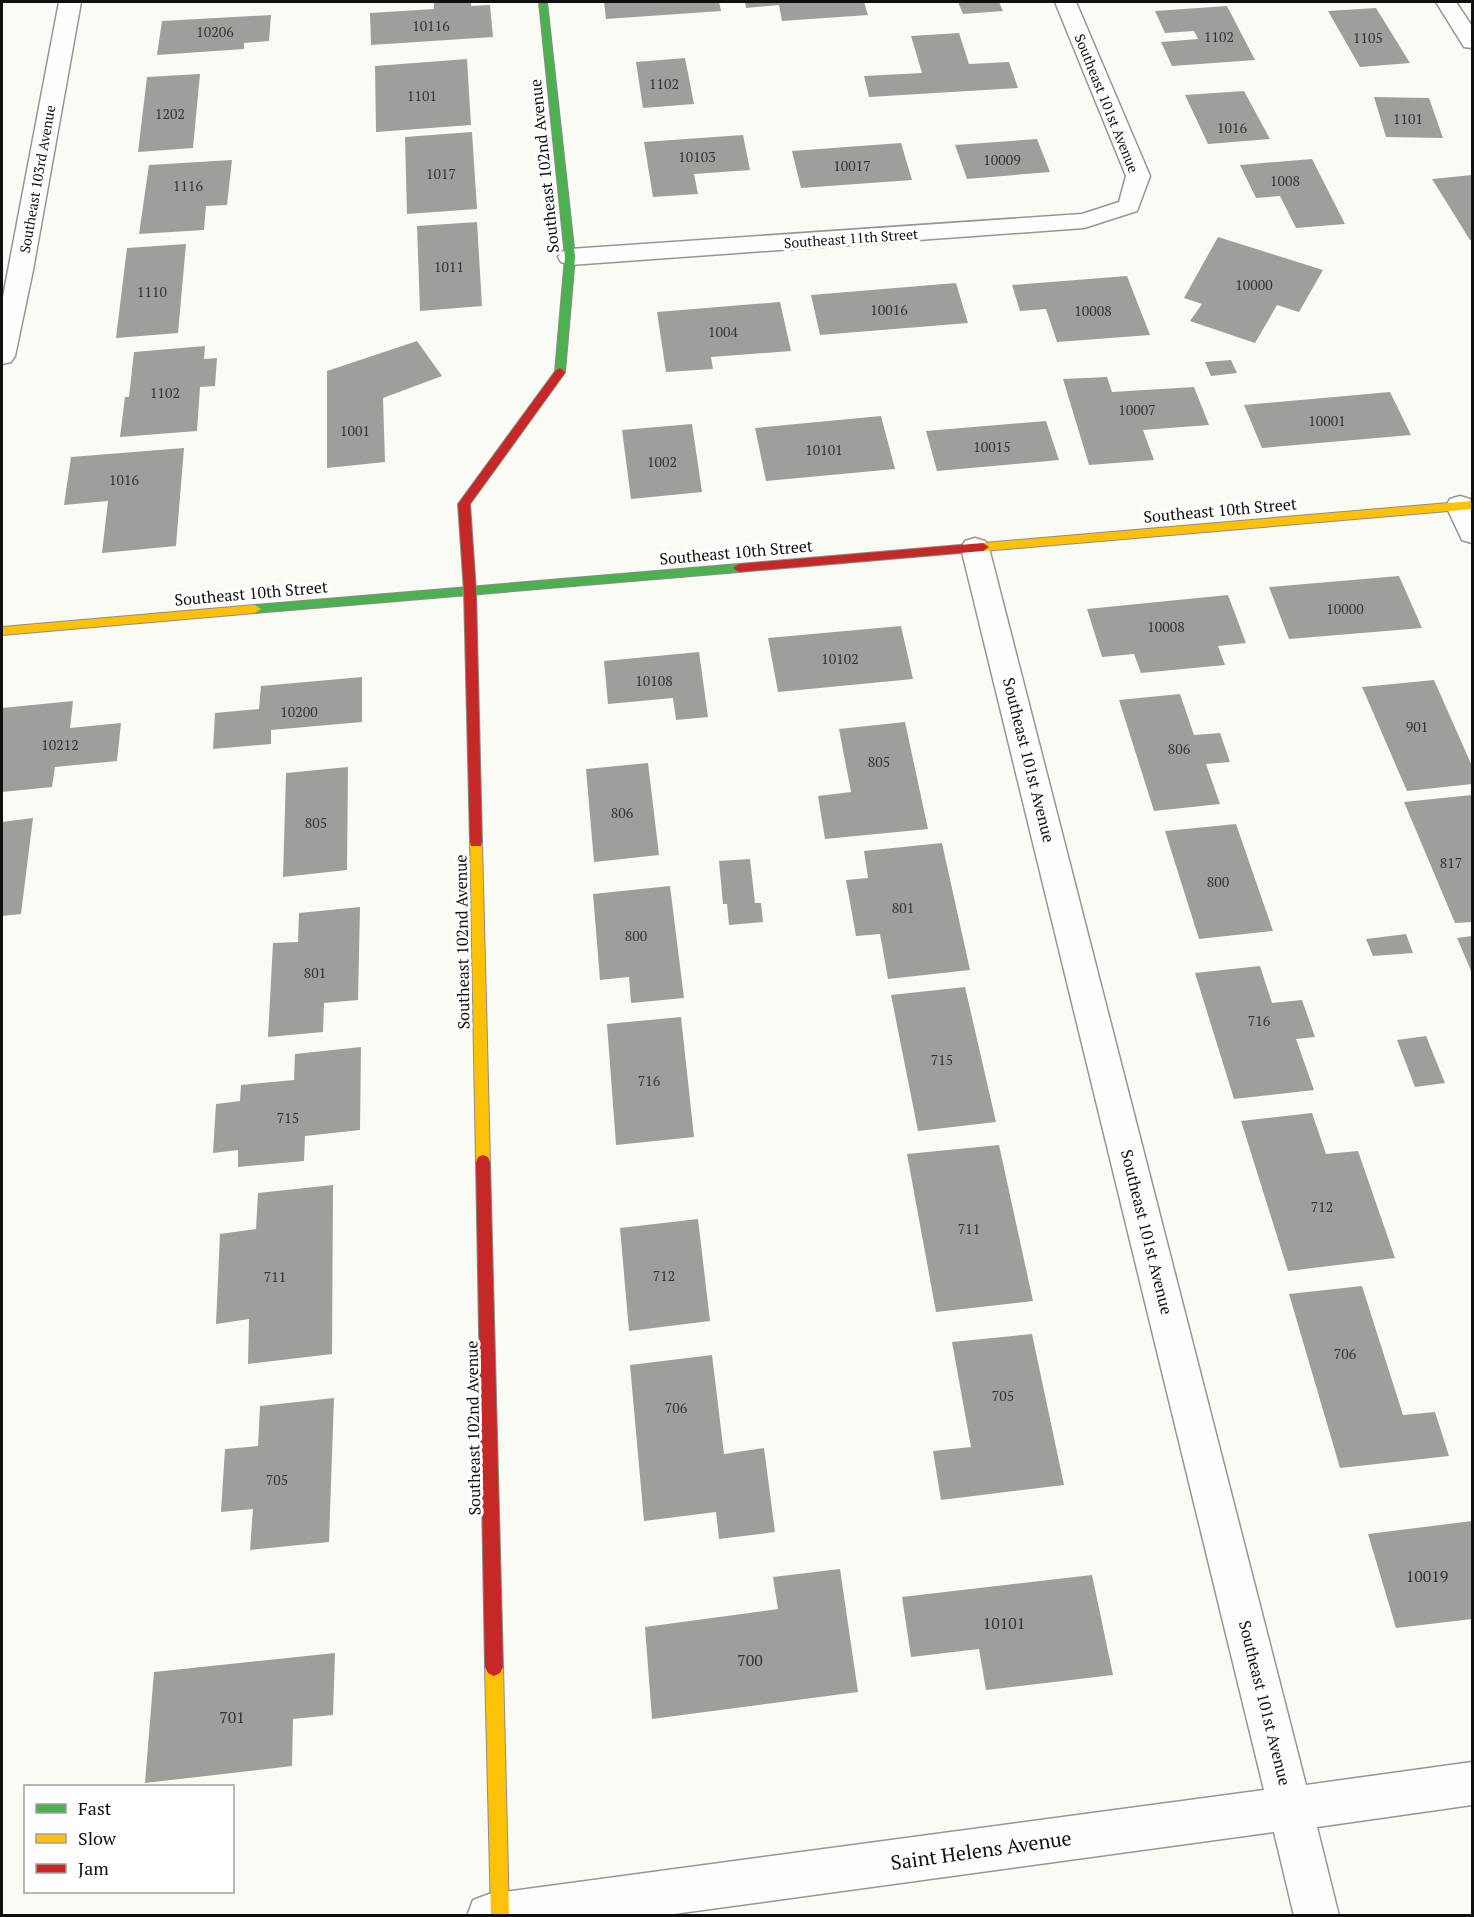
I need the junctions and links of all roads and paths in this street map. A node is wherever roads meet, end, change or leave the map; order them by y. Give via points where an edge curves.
1 (70, 2) edge
2 (543, 2) edge
3 (1065, 2) edge
4 (1446, 2) edge
5 (1473, 42) edge
6 (1128, 206) joint
7 (570, 257) junction
8 (2, 356) edge
9 (1466, 506) edge
10 (1473, 533) edge
11 (975, 548) junction
12 (470, 591) junction
13 (2, 631) edge
14 (1473, 1784) edge
15 (1291, 1808) junction
16 (496, 1915) edge
17 (1317, 1916) edge

1 - 8 street, Southeast 103rd Avenue
2 - 7 street, Southeast 102nd Avenue
3 - 6 street, Southeast 101st Avenue via 1138,176
4 - 5 street
6 - 7 street, Southeast 11th Street via 1084,221
7 - 12 street, Southeast 102nd Avenue via 560,372 464,504
9 - 10 street
9 - 11 street, Southeast 10th Street
11 - 12 street, Southeast 10th Street
11 - 15 street, Southeast 101st Avenue
12 - 13 street, Southeast 10th Street
12 - 16 street, Southeast 102nd Avenue
14 - 15 street, Saint Helens Avenue
15 - 16 street, Saint Helens Avenue
15 - 17 street, Southeast 101st Avenue

